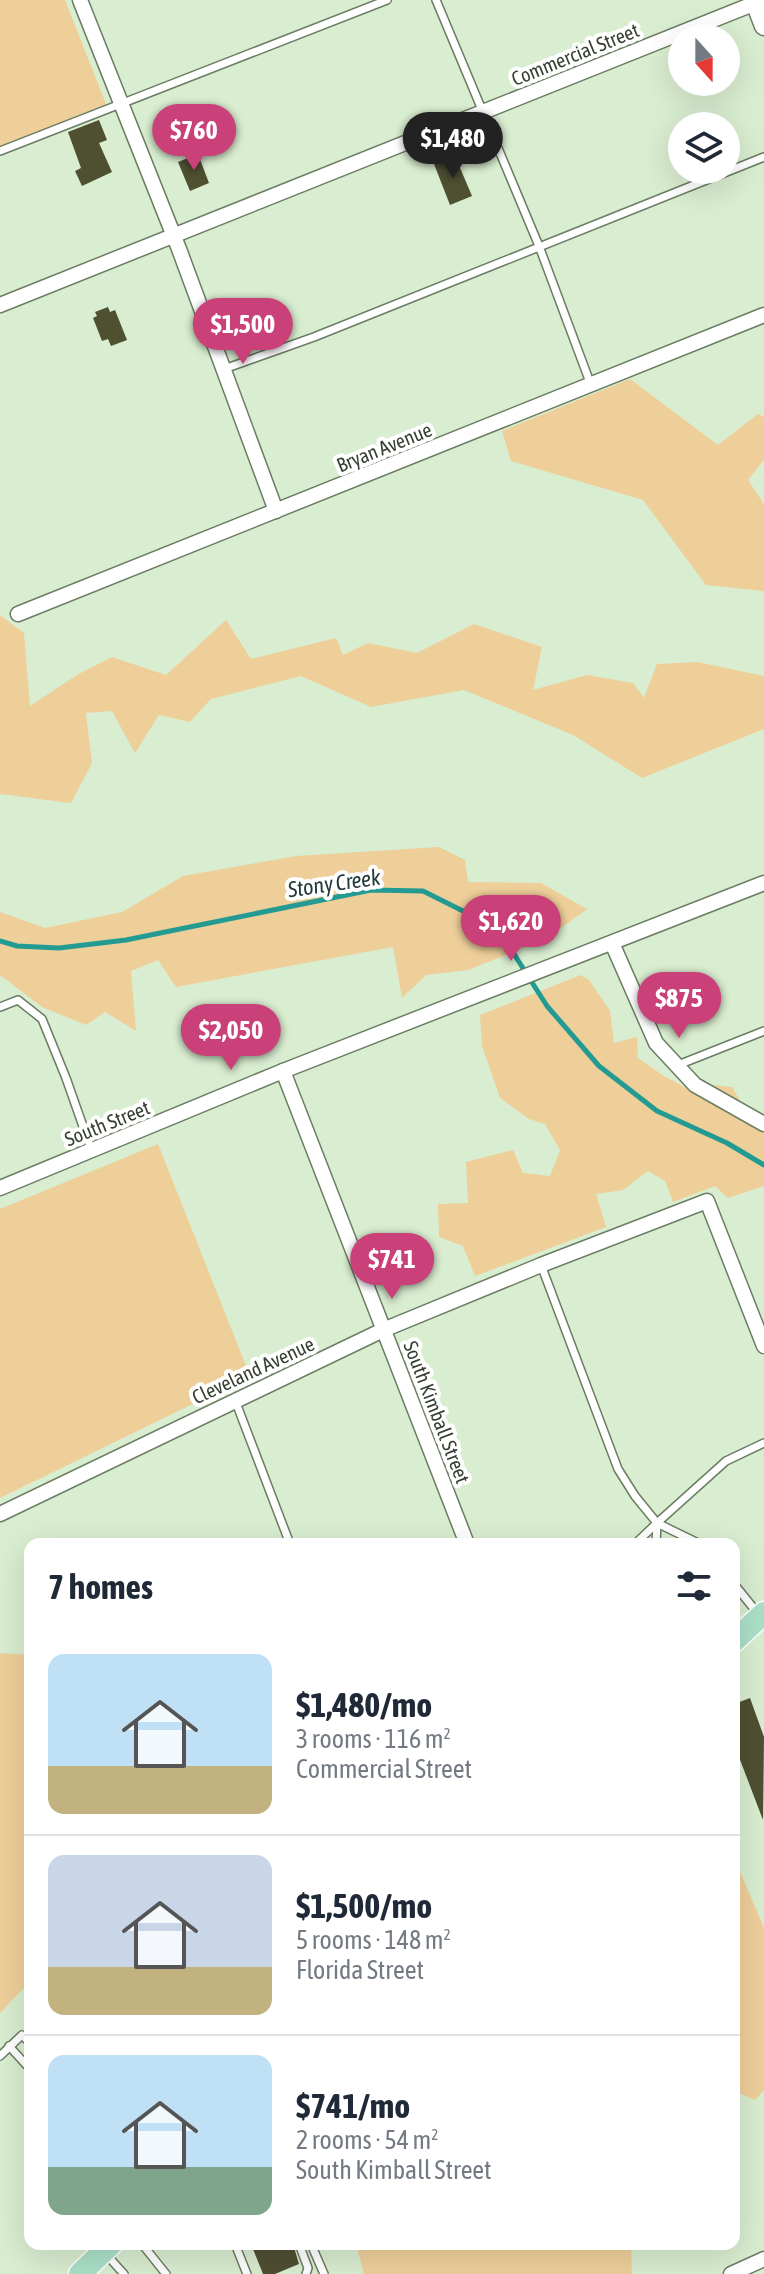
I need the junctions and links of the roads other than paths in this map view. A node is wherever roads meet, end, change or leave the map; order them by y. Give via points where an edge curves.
1 (80, 0) edge
2 (387, 0) edge
3 (436, 0) edge
4 (757, 1) edge
5 (764, 26) edge
6 (122, 104) junction
7 (483, 112) junction
8 (0, 151) edge
9 (764, 157) edge
10 (173, 234) junction
11 (539, 246) junction
12 (0, 305) edge
13 (764, 315) edge
14 (224, 369) junction
15 (591, 385) junction
16 (276, 511) junction
17 (18, 614) dead end
18 (764, 883) edge
19 (612, 943) junction
20 (0, 1007) edge
21 (764, 1031) edge
22 (676, 1066) junction
23 (283, 1071) junction
24 (764, 1124) edge
25 (92, 1151) junction
26 (0, 1188) edge
27 (541, 1265) junction
28 (760, 1323) edge
29 (383, 1330) junction
30 (764, 1346) edge
31 (235, 1400) junction
32 (764, 1443) edge
33 (0, 1514) edge
34 (657, 1523) junction
35 (288, 1538) edge
36 (465, 1538) edge
37 (641, 1538) edge
38 (656, 1538) edge
39 (688, 1538) edge
40 (740, 1591) edge
41 (762, 1615) edge
42 (740, 1635) edge
43 (24, 2037) edge
44 (9, 2046) junction
45 (0, 2056) edge
46 (24, 2062) edge
47 (106, 2250) edge
48 (109, 2250) edge
49 (147, 2250) edge
50 (237, 2250) edge
51 (301, 2250) edge
52 (314, 2250) edge
53 (764, 2259) edge
54 (308, 2272) edge
55 (80, 2274) edge
56 (124, 2274) edge
57 (166, 2274) edge
58 (247, 2274) edge
59 (324, 2274) edge
60 (731, 2274) edge

1 - 6 street
2 - 6 lane
3 - 7 lane
4 - 5 street
4 - 7 street, Commercial Street
6 - 8 lane
6 - 10 street
7 - 10 street, Commercial Street
7 - 11 lane
9 - 11 lane
10 - 12 street, Commercial Street
10 - 14 street
11 - 14 lane
11 - 15 lane
13 - 15 street, Bryan Avenue
14 - 16 street
15 - 16 street, Bryan Avenue
16 - 17 street, Bryan Avenue
18 - 19 street, South Street
19 - 22 street via 656,1043
19 - 23 street, South Street
20 - 25 lane via 18,1000 42,1019
21 - 22 lane
22 - 24 street via 695,1085
23 - 25 street, South Street
23 - 29 street, South Kimball Street
25 - 26 street, South Street
27 - 28 street, Cleveland Avenue via 707,1201
27 - 29 street, Cleveland Avenue
27 - 34 lane via 618,1469
28 - 30 street
29 - 31 street, Cleveland Avenue
29 - 36 street, South Kimball Street
31 - 33 street, Cleveland Avenue
31 - 35 lane
32 - 34 lane via 726,1461
34 - 37 lane
34 - 38 lane
34 - 39 lane
40 - 41 lane
41 - 42 main road
43 - 44 lane
44 - 45 lane
44 - 46 lane
47 - 55 main road
48 - 56 lane
49 - 57 lane
50 - 58 lane
51 - 54 lane
52 - 59 lane
53 - 60 street

